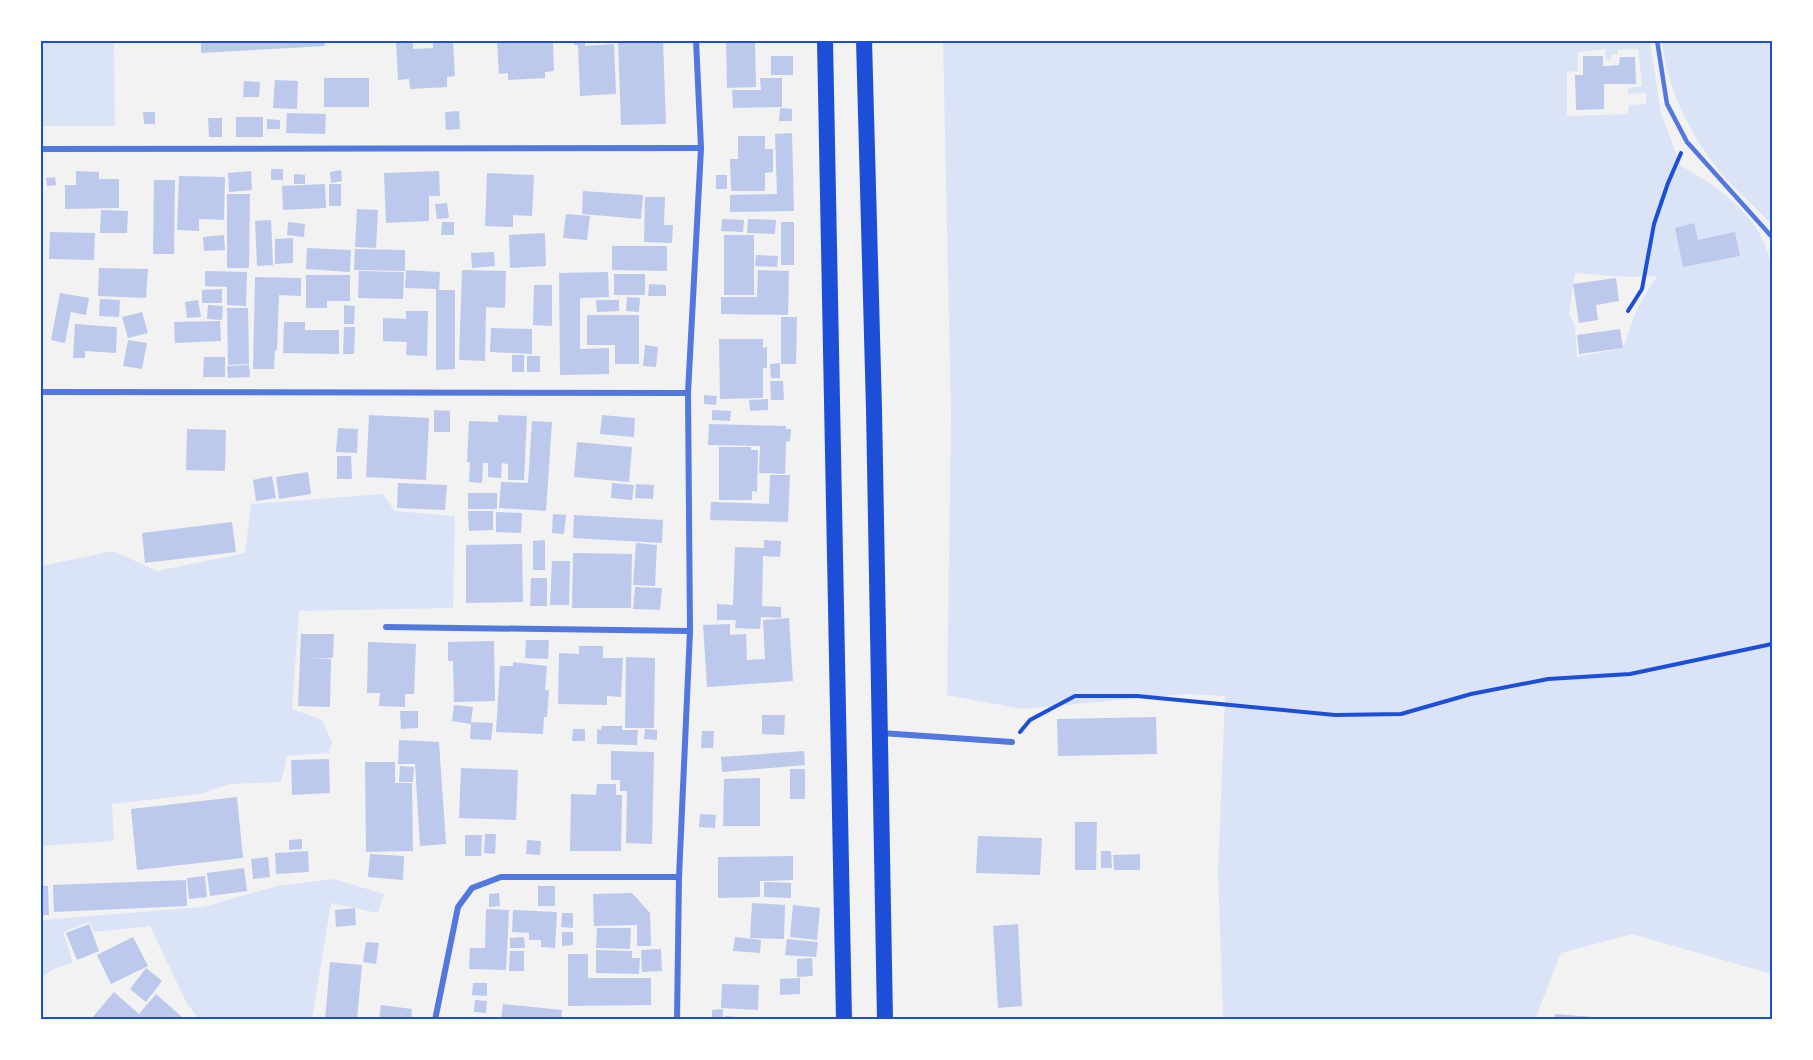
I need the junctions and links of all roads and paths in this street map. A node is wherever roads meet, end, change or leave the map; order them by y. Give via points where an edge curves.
1 (696, 40) edge
2 (825, 40) edge
3 (864, 40) edge
4 (1657, 40) edge
5 (1687, 142) junction
6 (701, 148) junction
7 (40, 149) edge
8 (1773, 237) edge
9 (1628, 311) dead end
10 (40, 392) edge
11 (688, 393) junction
12 (386, 627) dead end
13 (690, 631) junction
14 (1773, 644) edge
15 (879, 732) junction
16 (1012, 742) joint
17 (679, 877) junction
18 (435, 1020) edge
19 (677, 1020) edge
20 (844, 1020) edge
21 (885, 1020) edge

1 - 6 street
2 - 20 highway
3 - 15 highway
4 - 5 lane via 1667,104
5 - 8 lane
5 - 9 path via 1654,224 1642,289
6 - 7 street
6 - 11 street
10 - 11 street
11 - 13 street
12 - 13 street
13 - 17 street
14 - 16 path via 1629,674 1526,683 1401,714 1335,715 1137,696 1075,696 1030,720
15 - 16 street
15 - 21 highway
17 - 18 street via 501,876 472,888 458,907
17 - 19 street

